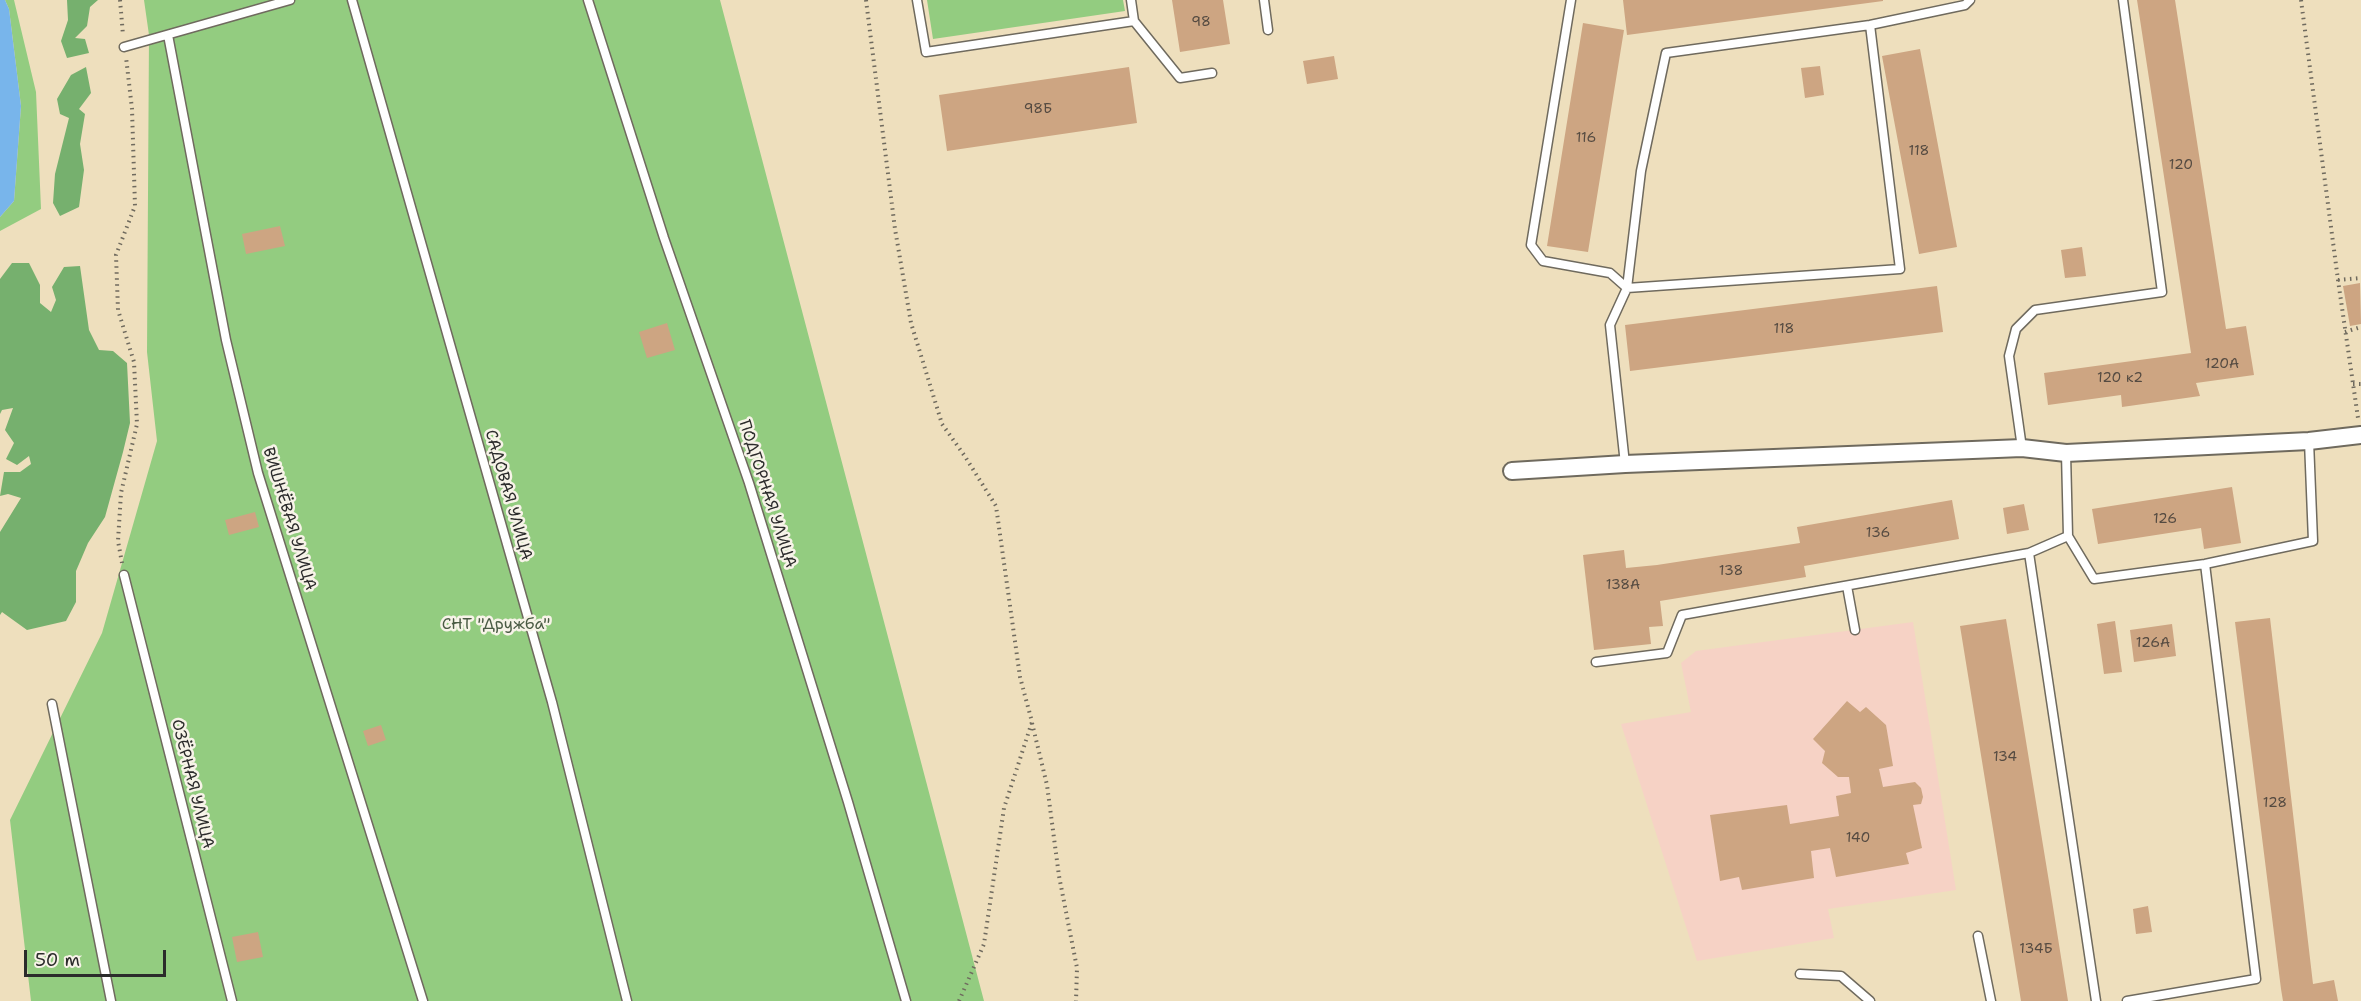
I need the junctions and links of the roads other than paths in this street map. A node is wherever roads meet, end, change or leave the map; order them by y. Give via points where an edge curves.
1 (291, 0) edge
2 (352, 0) edge
3 (588, 0) edge
4 (917, 0) edge
5 (1131, 0) edge
6 (1264, 0) edge
7 (1571, 0) edge
8 (1970, 0) edge
9 (2123, 0) edge
10 (1134, 21) junction
11 (1870, 25) junction
12 (1268, 30) dead end
13 (168, 35) junction
14 (124, 47) road end
15 (1212, 73) dead end
16 (1628, 288) junction
17 (2361, 435) edge
18 (2309, 441) junction
19 (2022, 448) junction
20 (2066, 453) junction
21 (1625, 464) junction
22 (1512, 471) dead end
23 (2067, 536) junction
24 (2029, 553) junction
25 (2205, 564) junction
26 (124, 575) road end
27 (1847, 586) junction
28 (1855, 630) dead end
29 (1596, 662) dead end
30 (52, 704) dead end
31 (1978, 936) dead end
32 (1800, 974) dead end
33 (111, 1001) edge
34 (232, 1001) edge
35 (423, 1001) edge
36 (627, 1001) edge
37 (906, 1001) edge
38 (1870, 1001) edge
39 (1991, 1001) edge
40 (2096, 1001) edge
41 (2127, 1001) edge

1 - 13 lane
2 - 36 lane, САДОВАЯ УЛИЦА via 552,702
3 - 37 lane, ПОДГОРНАЯ УЛИЦА via 664,238 749,483
4 - 10 lane via 926,52
5 - 10 lane
6 - 12 lane
7 - 16 lane via 1531,245 1543,261 1610,273
8 - 11 lane via 1965,5
9 - 19 lane via 2162,292 2035,310 2016,329 2009,356
10 - 15 lane via 1180,78
11 - 16 lane via 1666,53 1641,171
11 - 16 lane via 1900,269
13 - 14 lane
13 - 35 lane, ВИШНЁВАЯ УЛИЦА via 226,340 258,473
16 - 21 lane via 1610,325
17 - 18 street
18 - 20 street
18 - 25 lane via 2313,541
19 - 20 street
19 - 21 street
20 - 23 lane
21 - 22 street
23 - 24 lane
23 - 25 lane via 2094,579
24 - 27 lane
24 - 40 lane
25 - 41 lane via 2256,979
26 - 34 lane, ОЗЁРНАЯ УЛИЦА
27 - 28 lane
27 - 29 lane via 1682,615 1667,653
30 - 33 lane
31 - 39 lane
32 - 38 lane via 1841,976

